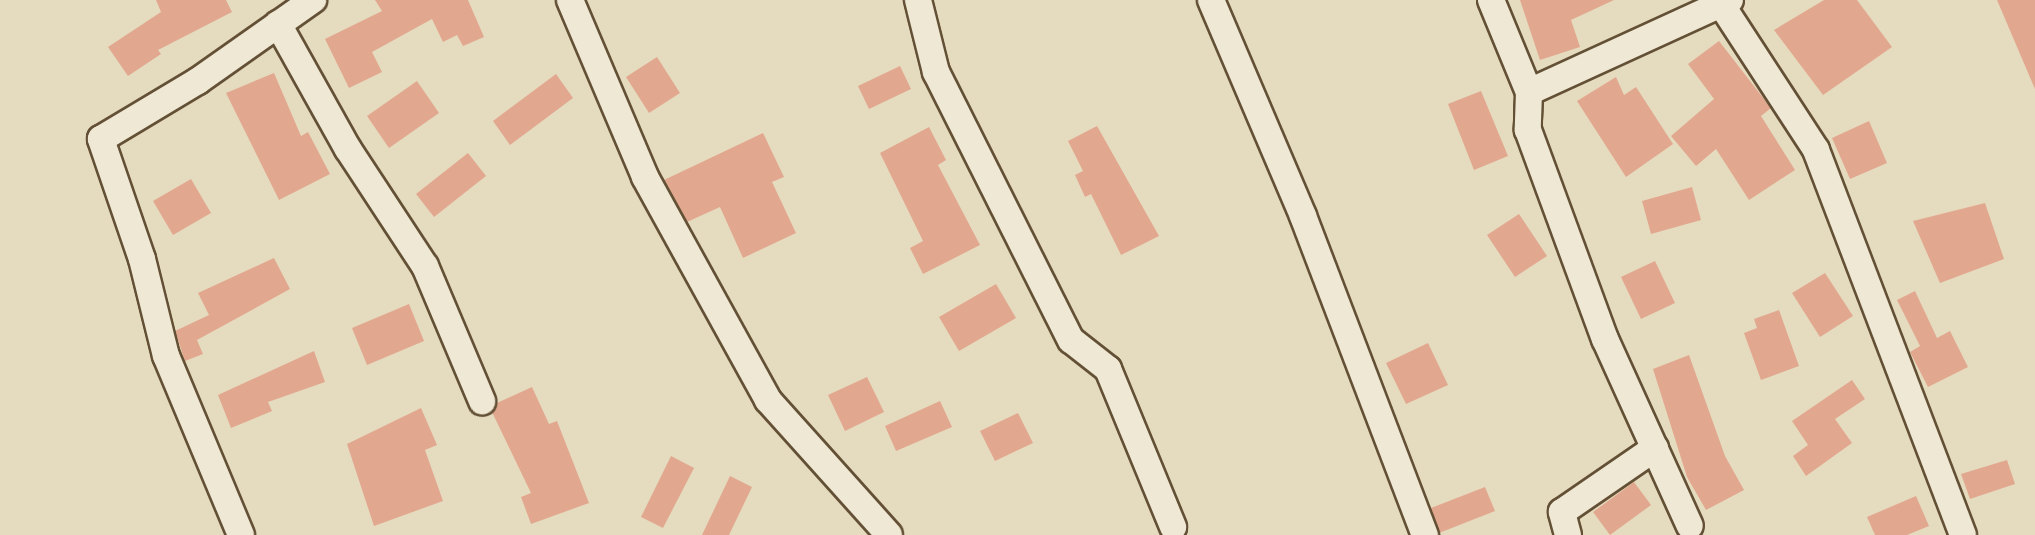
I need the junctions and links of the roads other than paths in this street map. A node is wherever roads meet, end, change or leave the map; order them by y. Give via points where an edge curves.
1 (313, 0) edge
2 (570, 0) edge
3 (918, 0) edge
4 (1211, 0) edge
5 (1491, 0) edge
6 (1725, 2) edge
7 (278, 24) junction
8 (1529, 92) junction
9 (482, 401) dead end
10 (1655, 448) junction
11 (1690, 526) dead end
12 (1173, 527) dead end
13 (241, 535) edge
14 (889, 535) edge
15 (1425, 535) edge
16 (1568, 535) edge
17 (1963, 535) edge

1 - 7 street
2 - 14 street via 645,177 768,400
3 - 12 street via 936,72 1071,340 1108,369
4 - 15 street via 1304,216
5 - 8 street
6 - 8 street
6 - 17 street via 1816,150
7 - 9 street via 348,149 425,266
7 - 13 street via 101,139 142,259 166,356
8 - 10 street via 1528,130 1605,339
10 - 11 street
10 - 16 street via 1562,512

